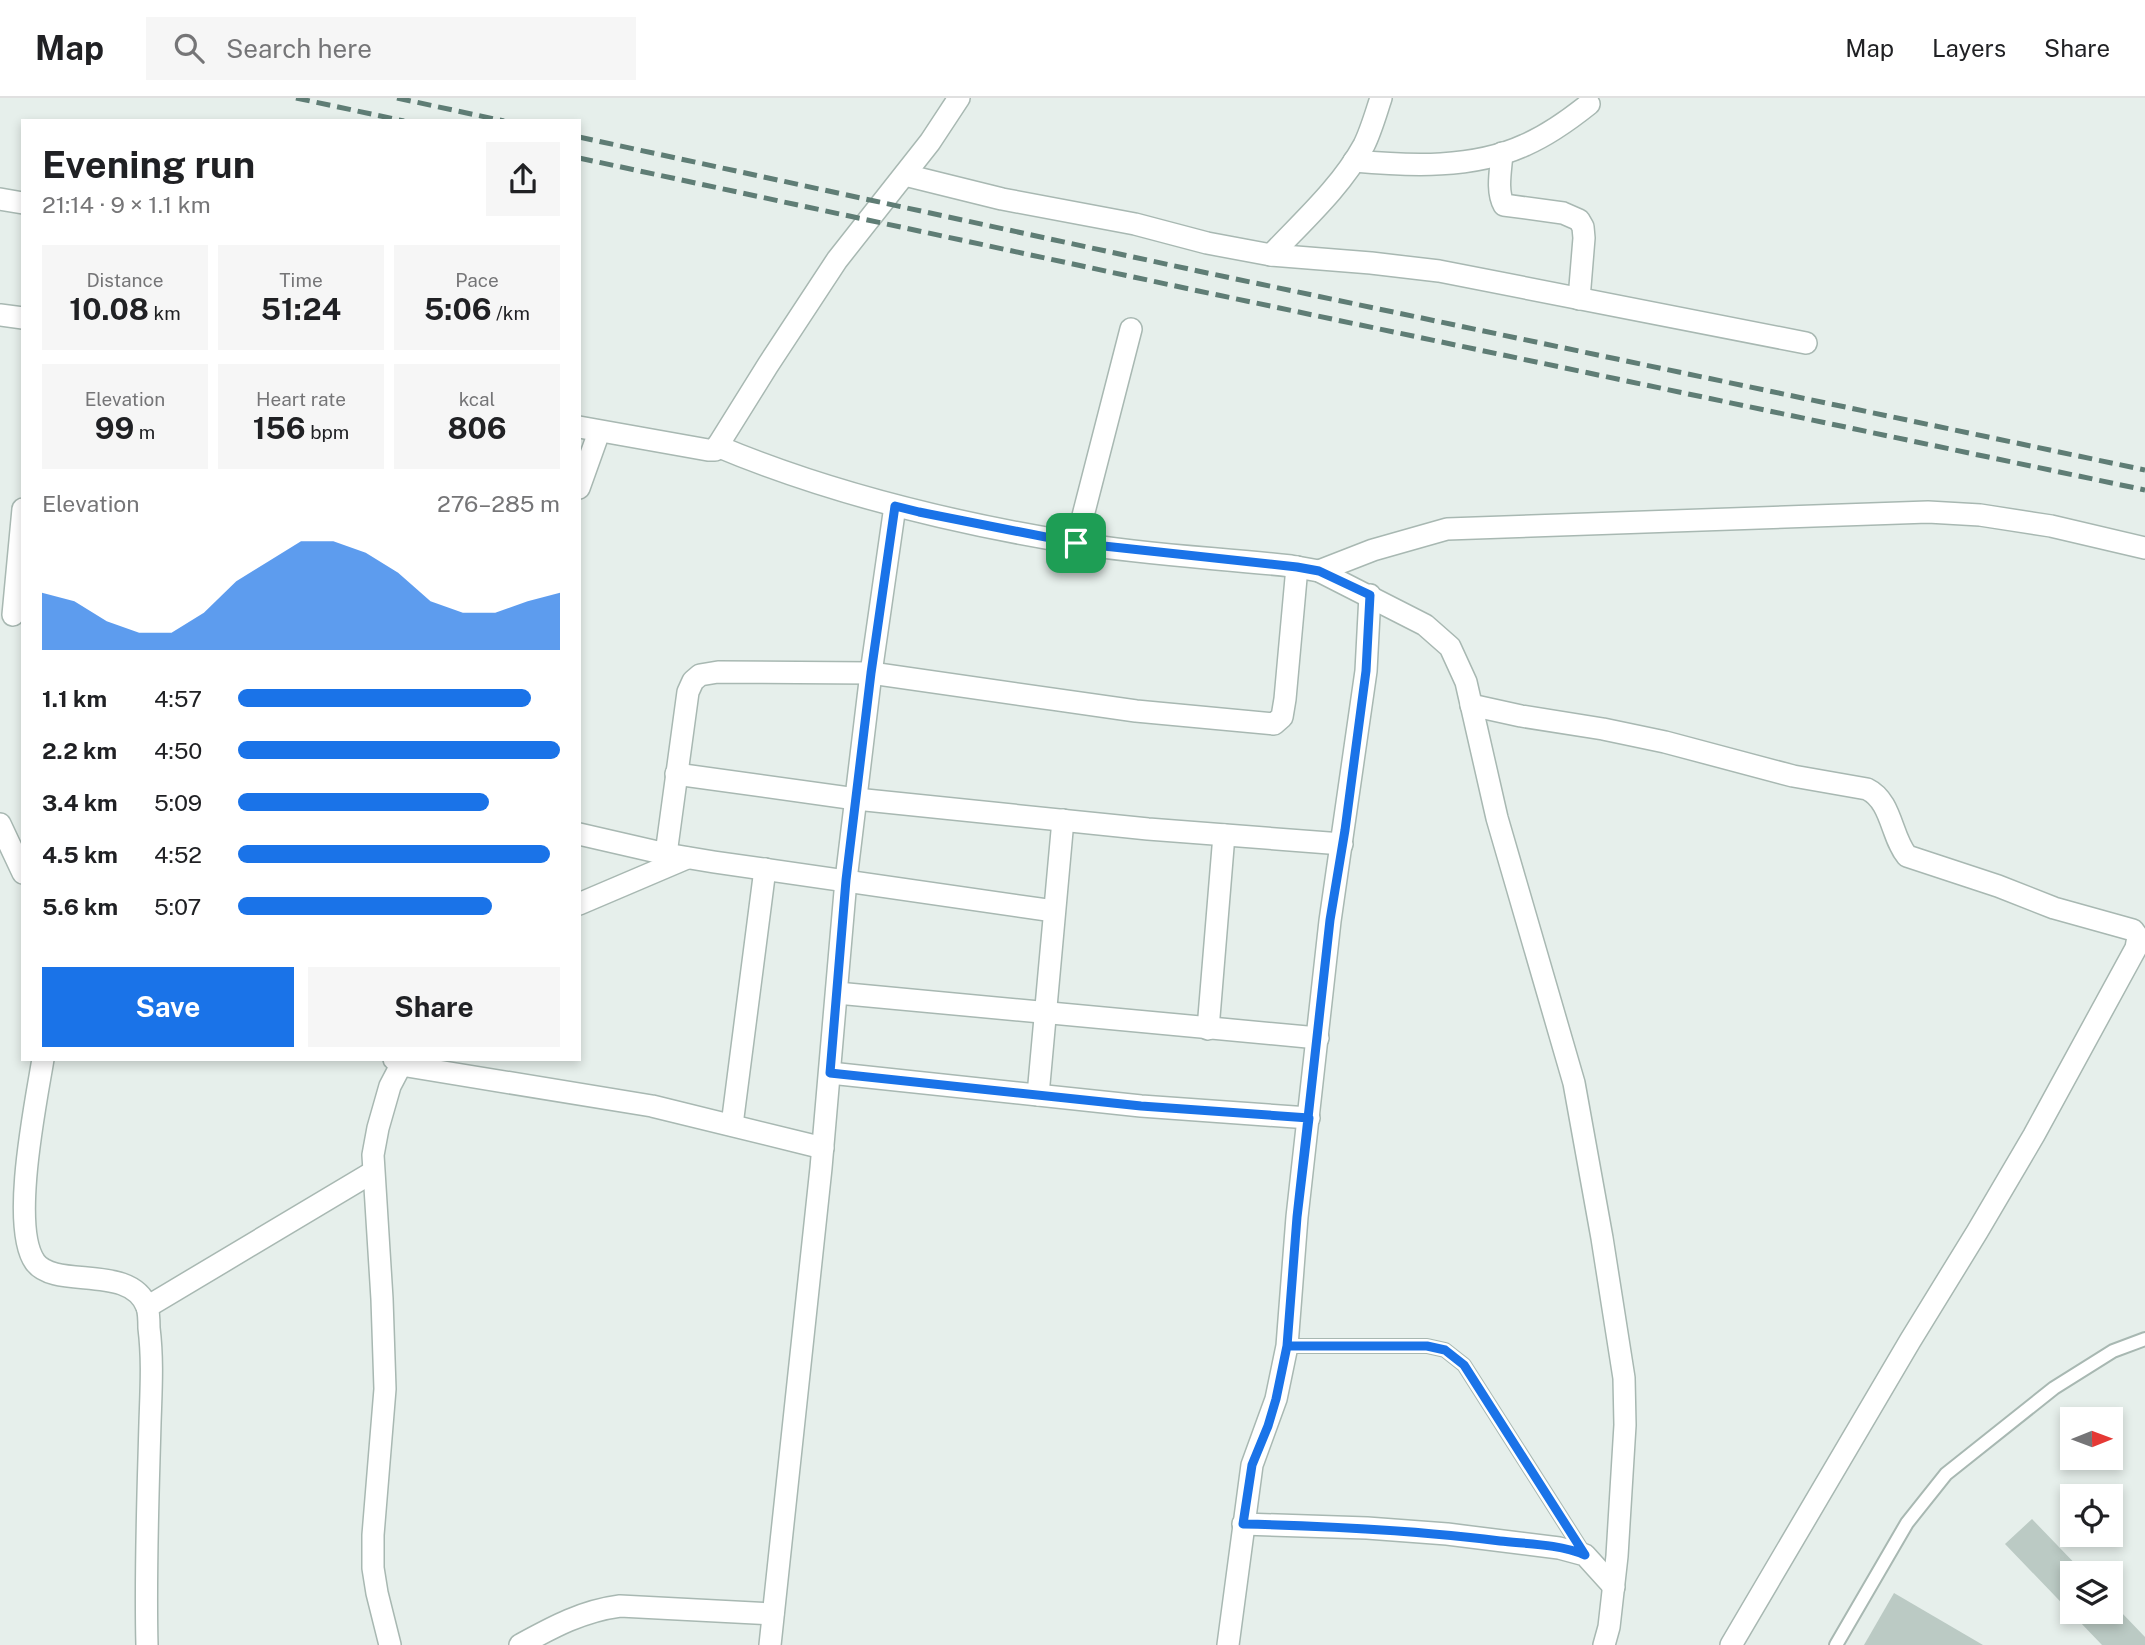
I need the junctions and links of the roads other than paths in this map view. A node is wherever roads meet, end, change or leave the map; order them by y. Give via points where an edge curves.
1 (959, 98) edge
2 (1381, 98) edge
3 (1589, 104) dead end
4 (1502, 153) junction
5 (1354, 161) junction
6 (905, 174) junction
7 (0, 199) edge
8 (21, 203) edge
9 (1271, 255) junction
10 (1579, 299) junction
11 (0, 315) edge
12 (21, 318) edge
13 (1132, 330) dead end
14 (1806, 343) dead end
15 (589, 429) edge
16 (717, 446) junction
17 (581, 476) edge
18 (895, 506) junction
19 (21, 528) edge
20 (1076, 543) junction
21 (2145, 548) edge
22 (1297, 567) junction
23 (1319, 571) junction
24 (1370, 595) junction
25 (12, 615) edge
26 (871, 673) junction
27 (1471, 705) junction
28 (676, 774) junction
29 (856, 799) junction
30 (1063, 820) junction
31 (0, 824) edge
32 (581, 834) edge
33 (1224, 835) junction
34 (1342, 844) junction
35 (666, 854) junction
36 (688, 858) junction
37 (21, 869) edge
38 (765, 869) junction
39 (846, 880) junction
40 (581, 903) edge
41 (1054, 911) junction
42 (837, 993) junction
43 (1044, 1013) junction
44 (1208, 1029) junction
45 (1318, 1038) junction
46 (43, 1061) edge
47 (401, 1061) edge
48 (830, 1073) junction
49 (1038, 1095) junction
50 (1309, 1118) junction
51 (733, 1125) junction
52 (823, 1148) junction
53 (373, 1172) junction
54 (147, 1307) junction
55 (2145, 1339) edge
56 (1287, 1346) junction
57 (1243, 1524) junction
58 (1585, 1555) junction
59 (1614, 1587) junction
60 (773, 1614) junction
61 (147, 1645) edge
62 (390, 1645) edge
63 (520, 1645) edge
64 (770, 1645) edge
65 (1228, 1645) edge
66 (1604, 1645) edge
67 (1731, 1645) edge
68 (1836, 1645) edge

1 - 6 street
2 - 5 street
3 - 4 street via 1542,136
4 - 5 street via 1463,161
4 - 10 street via 1500,200 1504,205 1563,214 1581,223
5 - 9 street
6 - 9 street via 1002,200
6 - 16 street via 838,260
7 - 8 street
9 - 10 street via 1402,266
10 - 14 street
11 - 12 street
13 - 20 street
15 - 16 street via 708,450
15 - 17 street
16 - 18 street
18 - 20 street
18 - 26 street
19 - 25 street
20 - 22 street
21 - 23 street via 2052,526 1980,516 1876,513 1447,529
22 - 23 street
22 - 26 street via 1285,699 1282,717 1274,723 1136,711
23 - 24 street
24 - 27 street via 1425,625 1450,647
24 - 34 street via 1366,671
26 - 28 street via 732,671 700,675 688,692
26 - 29 street
27 - 59 street via 1500,831 1574,1083 1602,1238 1625,1398
27 - 67 street via 1677,745 1793,776 1867,789 1882,805 1902,849 1912,858 2054,908 2133,930 2138,937 2034,1135
28 - 29 street
28 - 35 street
29 - 30 street
29 - 39 street
30 - 33 street
30 - 41 street
31 - 37 street
32 - 35 street
33 - 34 street
33 - 44 street
34 - 45 street
35 - 36 street
36 - 38 street
36 - 40 street
38 - 39 street
38 - 51 street
39 - 41 street
39 - 42 street
41 - 43 street
42 - 43 street
42 - 48 street
43 - 44 street
43 - 49 street
44 - 45 street
45 - 50 street
46 - 54 street via 27,1158 24,1219 29,1249 36,1264 50,1272 125,1284 139,1293
47 - 51 street via 622,1100
47 - 53 street via 378,1128
48 - 49 street
48 - 52 street
49 - 50 street
50 - 56 street
51 - 52 street
52 - 60 street
53 - 54 street
53 - 62 street via 385,1389 373,1567
54 - 61 street via 153,1354
55 - 68 lane via 2113,1351 2054,1388 1945,1474 1908,1523
56 - 57 street via 1276,1399 1252,1465
56 - 58 lane via 1414,1345 1437,1347 1454,1356
57 - 58 street via 1447,1534
57 - 65 street
58 - 59 street
59 - 66 street
60 - 63 street via 620,1606 574,1617
60 - 64 street

